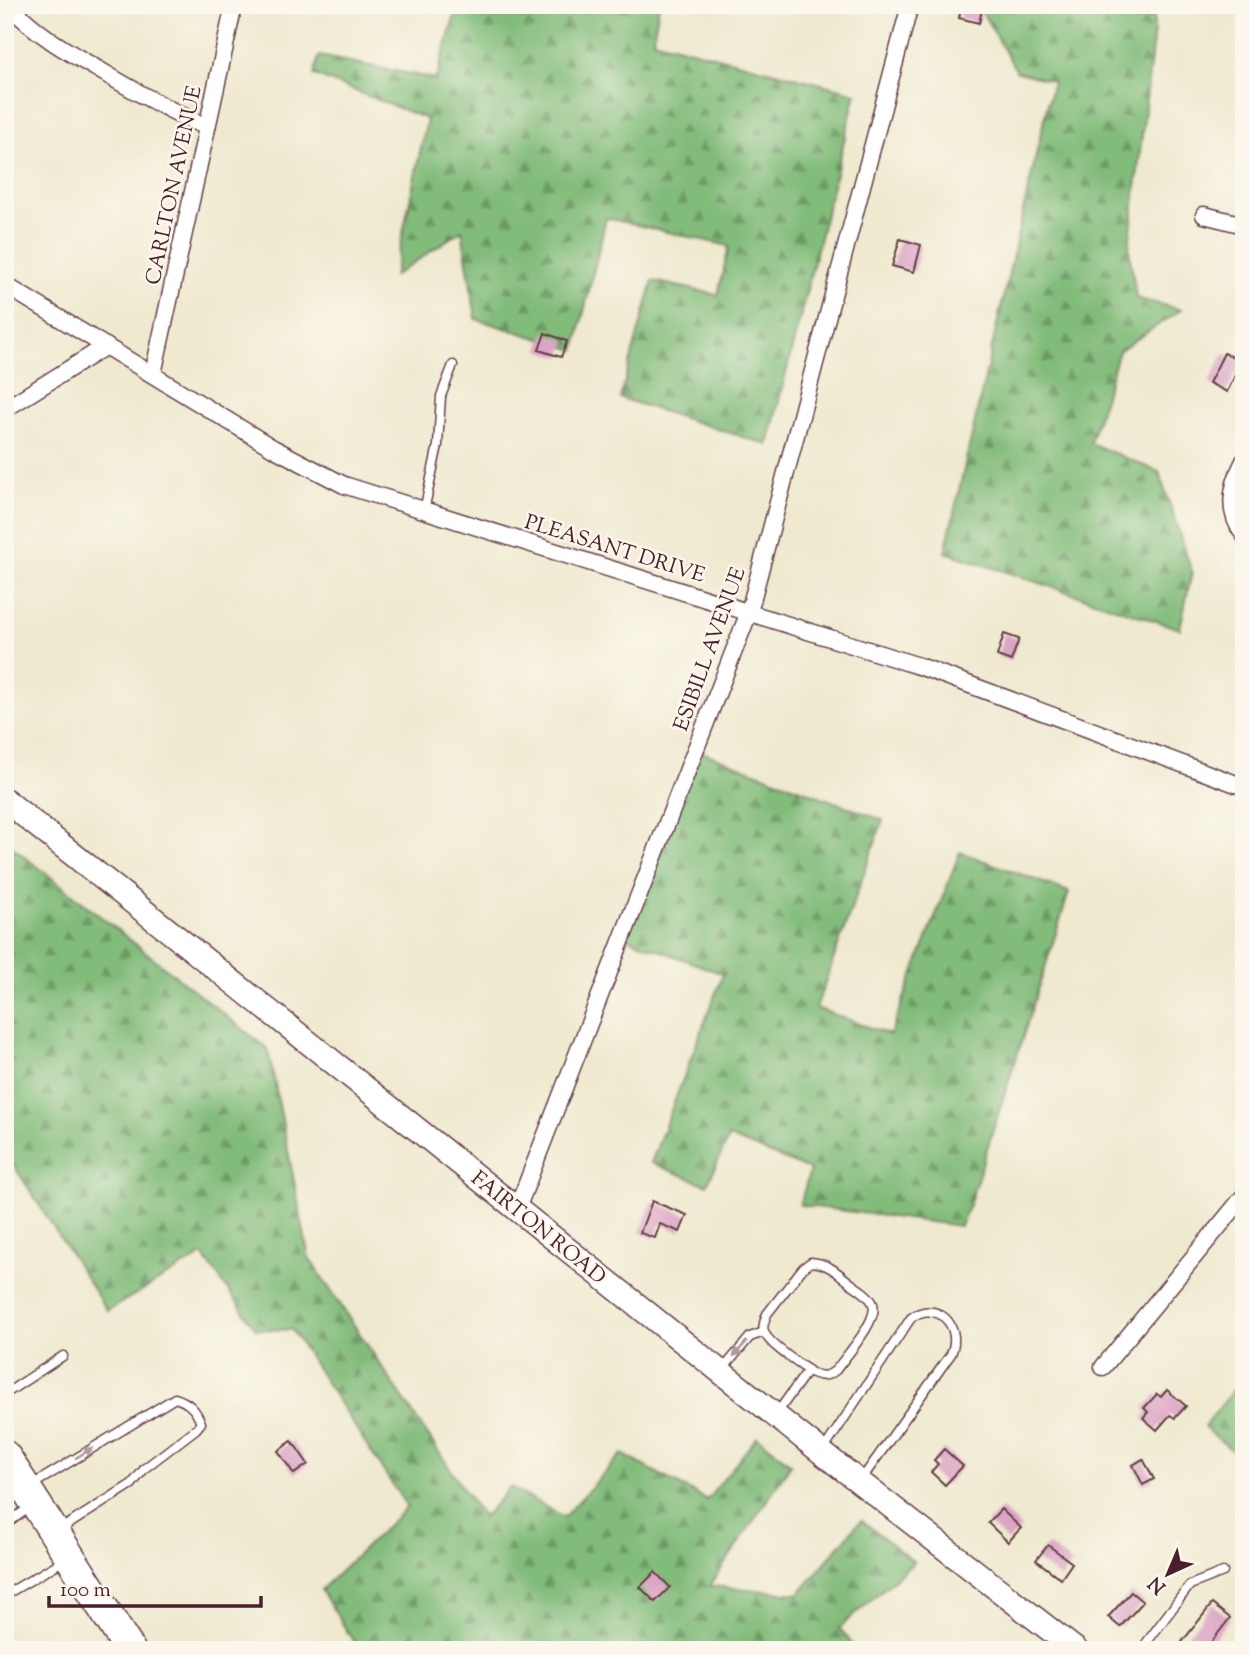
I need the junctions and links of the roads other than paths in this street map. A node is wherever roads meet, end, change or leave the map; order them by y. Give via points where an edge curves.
1 (9, 5) edge
2 (234, 5) edge
3 (910, 5) edge
4 (207, 127) junction
5 (1204, 215) dead end
6 (1244, 225) edge
7 (5, 285) edge
8 (106, 346) junction
9 (453, 365) dead end
10 (153, 374) junction
11 (5, 409) edge
12 (1244, 461) edge
13 (424, 511) junction
14 (1244, 535) edge
15 (749, 612) junction
16 (1244, 787) edge
17 (5, 800) edge
18 (1244, 1196) edge
19 (517, 1209) junction
20 (764, 1332) junction
21 (63, 1356) dead end
22 (1103, 1367) dead end
23 (808, 1370) junction
24 (721, 1372) junction
25 (5, 1394) edge
26 (776, 1416) junction
27 (821, 1452) junction
28 (5, 1456) edge
29 (859, 1482) junction
30 (31, 1496) junction
31 (5, 1525) edge
32 (63, 1545) junction
33 (1223, 1572) dead end
34 (5, 1595) edge
35 (130, 1650) edge
36 (1076, 1650) edge
37 (1141, 1650) edge

1 - 4 street via 59,46 129,89
2 - 4 street, CARLTON AVENUE
3 - 15 street, ESIBILL AVENUE
4 - 10 street, CARLTON AVENUE
5 - 6 street
7 - 8 street, PLEASANT DRIVE
8 - 10 street, PLEASANT DRIVE
8 - 11 street
9 - 13 lane via 441,396 438,445
10 - 13 street, PLEASANT DRIVE via 319,473
12 - 14 street via 1233,489 1232,508 1234,523
13 - 15 street, PLEASANT DRIVE
15 - 16 street, PLEASANT DRIVE via 935,672
15 - 19 street, ESIBILL AVENUE
17 - 19 main road, FAIRTON ROAD
18 - 22 street
19 - 24 main road, FAIRTON ROAD
20 - 23 lane via 769,1341
20 - 23 lane via 767,1314 811,1262 831,1267 867,1296 874,1305 873,1315 836,1370 821,1377
20 -> 24 lane via 750,1337
21 - 25 lane
23 - 26 lane
24 - 26 main road, FAIRTON ROAD
26 - 27 main road, FAIRTON ROAD
27 - 29 main road, FAIRTON ROAD
27 - 29 lane via 911,1318 932,1312 951,1323 956,1339 951,1353
28 - 30 highway
29 - 36 main road, FAIRTON ROAD
30 - 31 lane
30 - 32 highway
30 -> 32 lane via 175,1398 197,1412 201,1423 196,1429 145,1468
32 - 34 lane
32 - 35 highway
33 - 37 lane via 1190,1585

